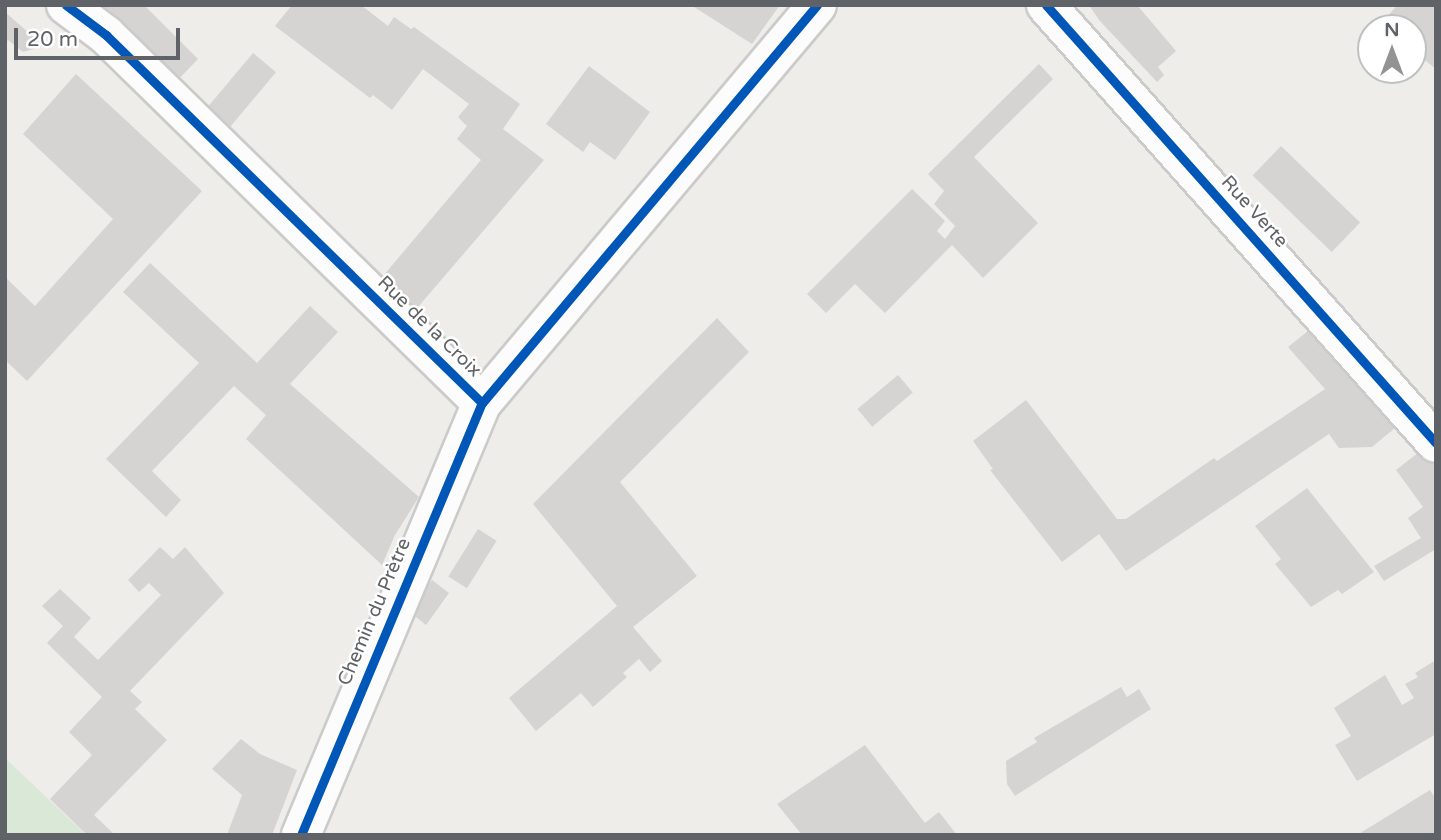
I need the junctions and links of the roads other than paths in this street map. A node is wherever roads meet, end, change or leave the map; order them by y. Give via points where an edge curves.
1 (66, 5) edge
2 (817, 5) edge
3 (1046, 5) edge
4 (482, 403) junction
5 (1436, 443) edge
6 (301, 835) edge

1 - 4 street, Rue de la Croix via 106,35
2 - 4 street, Rue de la Croix
3 - 5 street, Rue Verte
4 - 6 street, Chemin du Prètre

